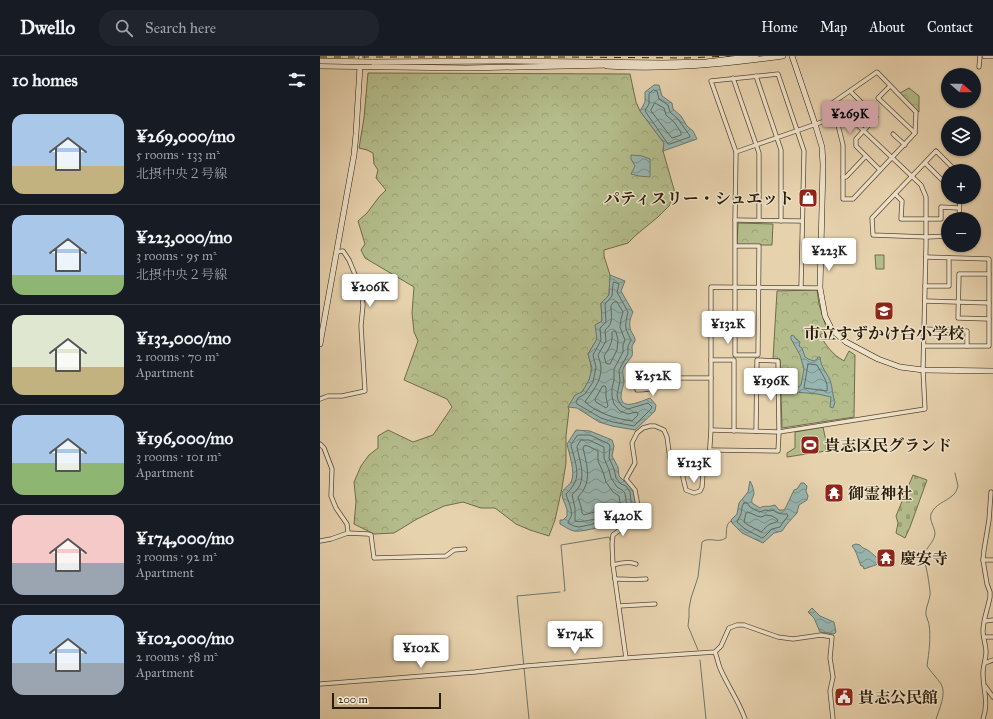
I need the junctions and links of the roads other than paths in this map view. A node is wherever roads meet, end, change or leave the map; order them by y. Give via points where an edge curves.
1 (362, 56) edge
2 (756, 56) edge
3 (783, 56) edge
4 (792, 56) edge
5 (980, 56) edge
6 (985, 56) edge
7 (993, 56) edge
8 (320, 61) edge
9 (651, 62) junction
10 (320, 66) edge
11 (360, 66) junction
12 (600, 66) junction
13 (979, 66) dead end
14 (756, 76) junction
15 (733, 78) junction
16 (890, 86) junction
17 (850, 91) junction
18 (836, 117) junction
19 (815, 124) junction
20 (797, 130) junction
21 (864, 130) junction
22 (915, 133) junction
23 (893, 134) dead end
24 (777, 137) junction
25 (757, 144) junction
26 (904, 145) junction
27 (736, 152) junction
28 (866, 156) junction
29 (893, 157) junction
30 (925, 163) junction
31 (949, 164) edge
32 (880, 170) junction
33 (912, 176) junction
34 (843, 177) junction
35 (941, 179) edge
36 (895, 194) junction
37 (959, 204) edge
38 (959, 208) junction
39 (959, 212) edge
40 (926, 219) junction
41 (735, 220) junction
42 (759, 220) junction
43 (781, 221) junction
44 (802, 221) junction
45 (941, 236) edge
46 (926, 237) junction
47 (735, 246) junction
48 (337, 252) junction
49 (926, 257) junction
50 (949, 258) junction
51 (989, 274) junction
52 (925, 286) junction
53 (735, 287) junction
54 (759, 287) junction
55 (801, 288) junction
56 (820, 288) junction
57 (925, 301) junction
58 (958, 302) junction
59 (989, 303) junction
60 (989, 319) junction
61 (924, 329) junction
62 (320, 344) edge
63 (924, 346) junction
64 (967, 346) junction
65 (711, 360) junction
66 (924, 370) junction
67 (993, 371) edge
68 (660, 377) junction
69 (711, 378) junction
70 (320, 399) edge
71 (710, 430) junction
72 (734, 431) junction
73 (756, 431) junction
74 (780, 432) junction
75 (320, 444) edge
76 (710, 450) junction
77 (683, 460) junction
78 (704, 460) junction
79 (993, 494) edge
80 (348, 533) junction
81 (320, 541) edge
82 (464, 549) dead end
83 (983, 560) junction
84 (993, 560) edge
85 (636, 564) dead end
86 (613, 565) junction
87 (615, 579) junction
88 (646, 579) dead end
89 (655, 604) dead end
90 (619, 606) junction
91 (993, 620) edge
92 (985, 621) junction
93 (984, 637) junction
94 (993, 637) edge
95 (715, 652) junction
96 (626, 658) junction
97 (993, 660) edge
98 (985, 663) junction
99 (320, 684) edge
100 (984, 685) junction
101 (993, 698) edge
102 (745, 719) edge
103 (833, 719) edge
104 (983, 719) edge

1 - 11 main road
2 - 9 main road via 706,62
3 - 12 main road via 696,66
4 - 19 main road
5 - 13 street
6 - 7 main road
8 - 9 main road, bridge
9 - 12 main road
10 - 11 main road
11 - 12 main road
11 - 48 main road via 354,155
14 - 15 street
14 - 20 street via 778,74
14 - 24 street
15 - 25 street
15 - 27 street via 711,81
16 - 17 street via 877,72
16 - 22 street via 916,112
16 - 22 street via 878,98
17 - 18 street via 831,104
17 - 21 street via 876,117
18 - 19 street
18 - 21 street via 849,116
18 - 34 street via 843,145
19 - 20 street
19 - 56 main road via 822,147 823,165
20 - 24 street
20 - 44 street via 804,151
21 - 28 street via 856,140 856,146
21 - 29 street
22 - 26 street
23 - 26 street
24 - 25 street
24 - 43 street via 781,150
25 - 27 street
25 - 42 street via 760,154
26 - 29 street
27 - 41 street
28 - 32 street
28 - 34 street via 846,177
29 - 32 street
29 - 33 street
30 - 31 street via 936,151
30 - 33 street
30 - 35 street
32 - 34 street via 853,199 843,199
33 - 36 street
33 - 40 street via 922,185 926,197
36 - 40 street via 902,201 901,219
36 - 46 street via 872,218 873,235
37 - 38 street
38 - 39 street
38 - 40 street via 941,207 941,219
40 - 46 street
41 - 42 street
41 - 47 street
42 - 43 street
43 - 44 street
44 - 55 street
45 - 46 street
46 - 49 street
47 - 53 street
47 - 54 street via 759,246
48 - 62 main road
48 - 70 street via 343,251 360,289 363,305 361,326 364,391
49 - 50 street
49 - 52 street
50 - 51 street via 989,259
50 - 52 street via 949,286
51 - 58 street via 959,274
51 - 59 street
52 - 57 street
53 - 54 street
53 - 54 street via 735,355 758,355
53 - 65 street via 711,287
54 - 55 street
55 - 56 street
56 - 66 main road via 825,316 832,330 846,342 900,367
57 - 58 street
57 - 61 street
58 - 59 street
58 - 60 street via 958,318
59 - 60 street
60 - 64 street via 989,346
61 - 63 street
61 - 64 street via 967,331
63 - 64 street
63 - 66 street
65 - 69 street
65 - 72 street via 734,360
66 - 67 main road
66 - 74 street via 925,409
68 - 68 street via 638,377 638,390 653,389
68 - 69 street via 664,369 669,370 677,378
69 - 71 street
71 - 72 street
71 - 76 street
72 - 73 street
73 - 74 street
73 - 74 street via 757,360 778,361
74 - 76 street via 778,451
75 - 80 street via 332,469 331,496 348,524
76 - 78 street via 709,460
77 - 78 street
77 - 78 street via 686,490 694,493 702,487
77 - 86 street via 670,459 664,430 650,426 637,433 632,443 635,462 626,479 635,490 639,516 613,535
79 - 83 street via 991,492
80 - 81 street
80 - 82 street via 371,535 374,558 446,556 454,550
83 - 84 street
83 - 92 street via 990,592
85 - 86 street
86 - 87 street
87 - 88 street
87 - 90 street
89 - 90 street
90 - 96 street
91 - 92 street
92 - 93 street
93 - 94 street
93 - 98 street
95 - 96 street
95 - 102 street
95 - 103 street via 721,646 729,628 737,625 793,639 821,635 832,637 830,658 833,677 830,691
96 - 99 street
97 - 98 street
98 - 100 street
100 - 101 street
100 - 104 street via 986,711

